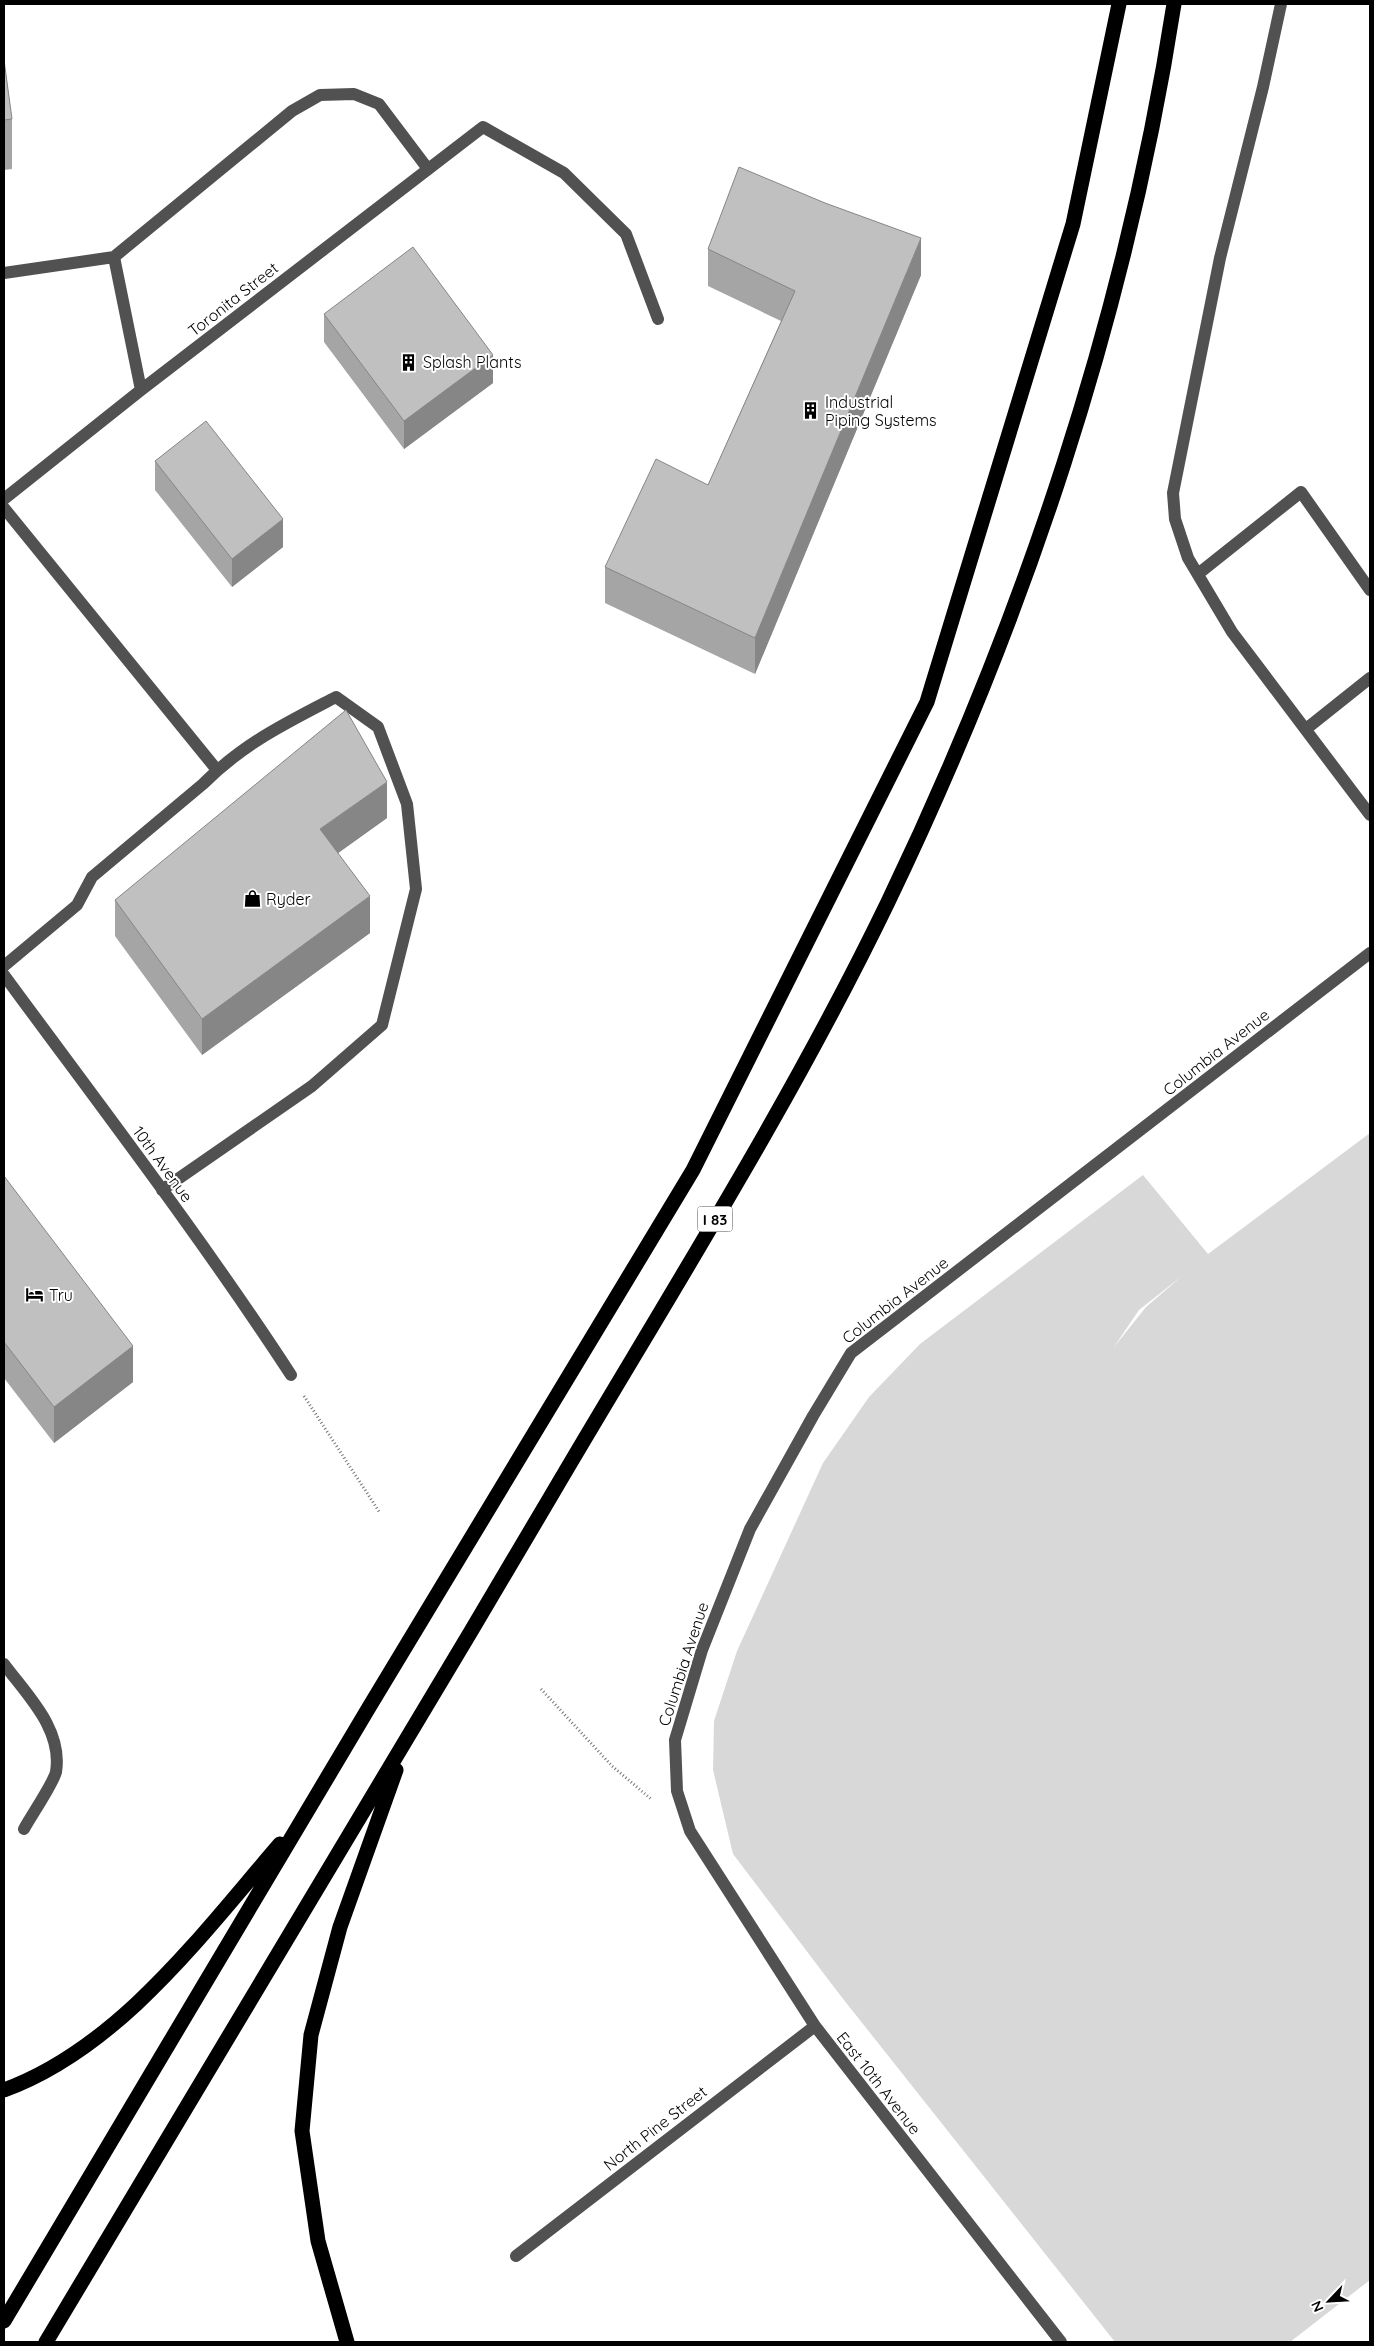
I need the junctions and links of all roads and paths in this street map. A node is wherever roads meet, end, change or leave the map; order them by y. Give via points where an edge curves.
1 (1119, 4) edge
2 (1174, 4) edge
3 (1281, 4) edge
4 (428, 169) junction
5 (114, 258) junction
6 (4, 273) edge
7 (658, 319) dead end
8 (142, 390) junction
9 (4, 499) edge
10 (4, 508) edge
11 (1198, 574) junction
12 (1370, 590) edge
13 (1370, 678) edge
14 (1306, 729) junction
15 (217, 770) junction
16 (1370, 816) edge
17 (1370, 953) edge
18 (4, 966) edge
19 (4, 975) edge
20 (162, 1190) junction
21 (291, 1375) joint
22 (380, 1513) dead end
23 (4, 1664) edge
24 (541, 1689) dead end
25 (408, 1739) junction
26 (654, 1802) dead end
27 (307, 1813) junction
28 (24, 1829) dead end
29 (690, 1831) joint
30 (815, 2026) junction
31 (4, 2090) edge
32 (516, 2256) dead end
33 (4, 2320) edge
34 (46, 2342) edge
35 (347, 2342) edge
36 (1061, 2342) edge

1 - 27 highway, I 83 via 1073,224 927,702 693,1170
2 - 25 highway, I 83 via 1135,202 1076,424 995,654 946,773 888,902 767,1130
3 - 11 street via 1220,258 1173,493 1175,519 1188,558
4 - 5 street via 379,104 354,94 320,95 292,111
4 - 7 street, Toronita Street via 483,127 564,173 626,234
4 - 8 street, Toronita Street
5 - 6 street
5 - 8 street
8 - 9 street, Toronita Street
10 - 15 street
11 - 12 street via 1301,492
11 - 14 street via 1232,632
13 - 14 street
14 - 16 street
15 - 18 street via 92,877 77,905
15 - 20 street via 262,735 336,697 378,727 407,804 416,890 382,1026 312,1086
17 - 29 street, Columbia Avenue via 851,1353 750,1529 702,1650 675,1740 677,1791
19 - 20 street, 10th Avenue
20 - 21 street, 10th Avenue
21 - 22 path
23 - 28 street via 42,1714 56,1742 56,1773
24 - 26 path via 612,1766
25 - 34 highway, I 83
25 - 35 highway via 340,1927 311,2035 302,2131 318,2241
27 - 31 highway via 164,1979 95,2040 25,2082
27 - 33 highway, I 83
29 - 30 street, East 10th Avenue
30 - 32 street, North Pine Street
30 - 36 street, East 10th Avenue

